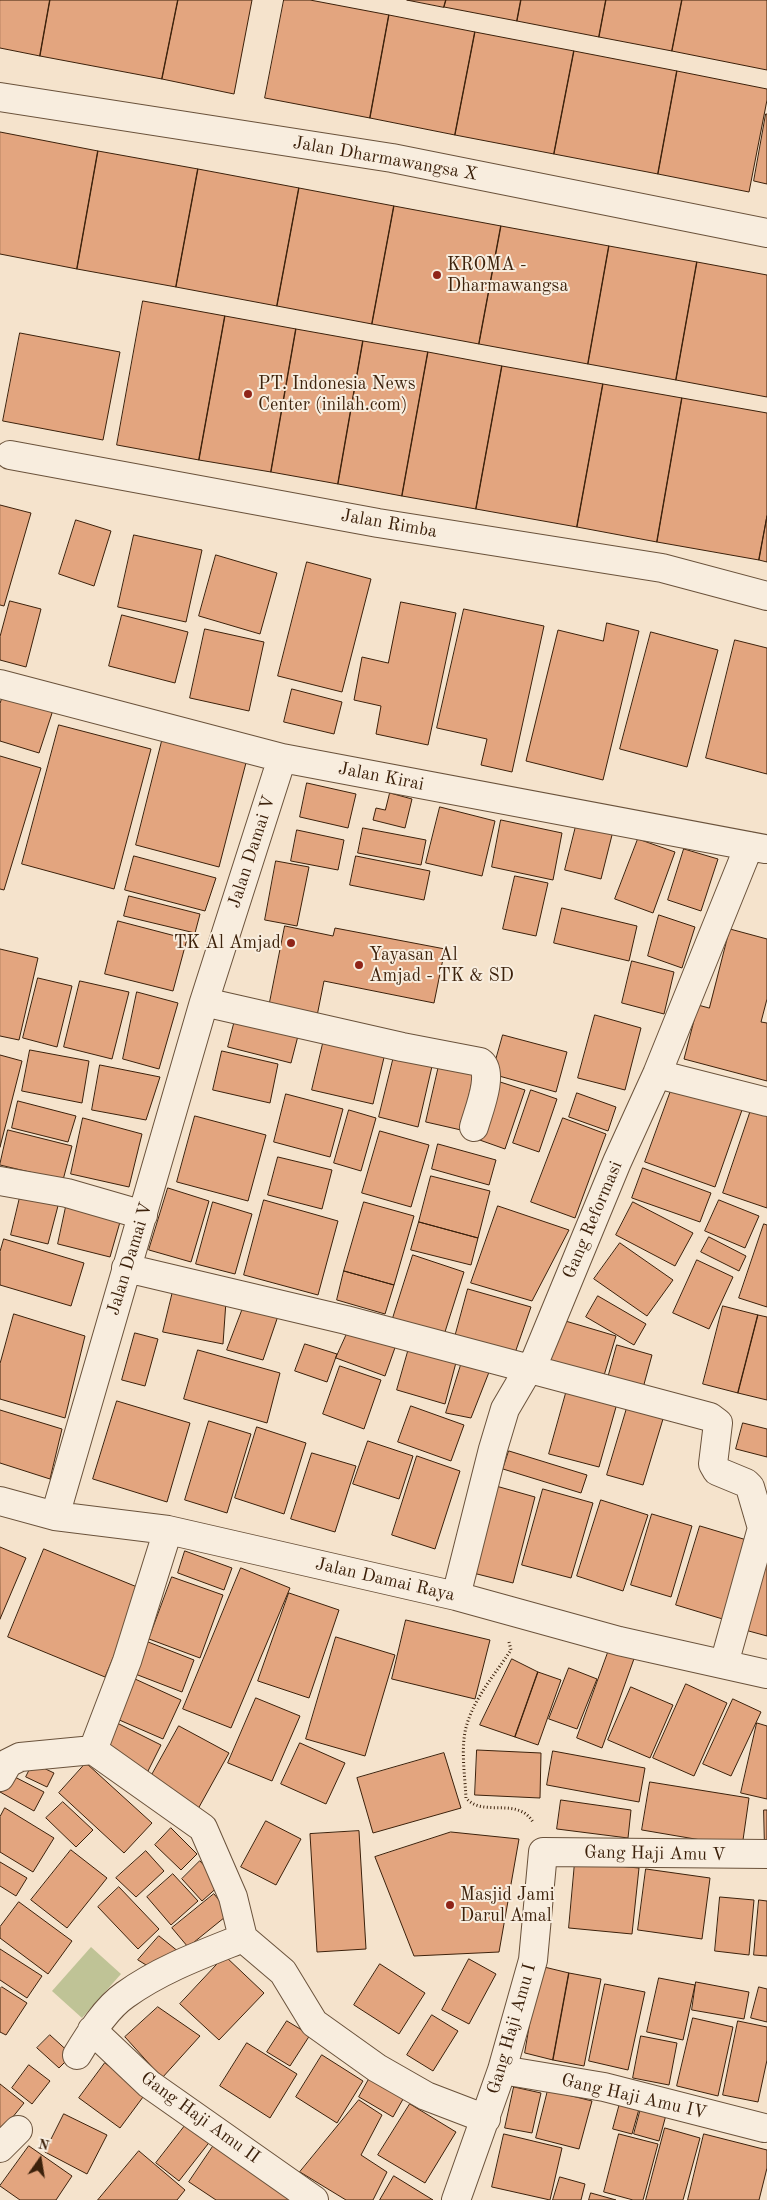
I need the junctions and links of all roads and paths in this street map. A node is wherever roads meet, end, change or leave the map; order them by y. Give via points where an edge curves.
1 (0, 97) edge
2 (767, 233) edge
3 (10, 455) dead end
4 (767, 596) edge
5 (0, 684) edge
6 (282, 758) junction
7 (758, 848) edge
8 (204, 1002) junction
9 (656, 1074) junction
10 (767, 1102) edge
11 (474, 1127) dead end
12 (0, 1181) edge
13 (144, 1215) junction
14 (126, 1268) junction
15 (529, 1368) junction
16 (0, 1501) edge
17 (55, 1516) junction
18 (168, 1530) junction
19 (456, 1596) junction
20 (502, 1607) junction
21 (724, 1664) junction
22 (767, 1674) edge
23 (94, 1750) junction
24 (0, 1777) edge
25 (543, 1852) junction
26 (767, 1854) edge
27 (243, 1938) junction
28 (92, 2030) junction
29 (77, 2055) dead end
30 (502, 2070) junction
31 (486, 2119) junction
32 (764, 2128) dead end
33 (314, 2200) edge
34 (456, 2200) edge

1 - 2 street, Jalan Dharmawangsa X via 392,158
3 - 4 street, Jalan Rimba via 378,523 662,568
5 - 6 street, Jalan Kirai
6 - 7 street, Jalan Kirai
6 - 8 street, Jalan Damai V
7 - 9 street, Gang Reformasi
8 - 11 street via 480,1062 488,1076
8 - 13 street, Jalan Damai V
9 - 10 street
9 - 15 street, Gang Reformasi via 532,1368
12 - 13 street via 67,1194
13 - 14 street, Jalan Damai V
14 - 15 street via 346,1320
14 - 17 street, Jalan Damai V
15 - 19 street, Gang Reformasi via 505,1409
15 - 21 street via 710,1417 718,1423 713,1464 717,1470 750,1487 762,1528
16 - 17 street, Jalan Damai Raya
17 - 18 street, Jalan Damai Raya
18 - 19 street, Jalan Damai Raya
18 - 23 street
19 - 20 street, Jalan Damai Raya
20 - 21 street, Jalan Damai Raya via 619,1641
20 - 25 path via 511,1650 467,1724 464,1758 466,1798 476,1806 520,1810 528,1815
21 - 22 street, Jalan Damai Raya
23 - 24 street via 20,1757 8,1763
23 - 27 street via 203,1828 233,1897
25 - 26 street, Gang Haji Amu V
25 - 30 street, Gang Haji Amu I via 533,1960
27 - 28 street via 170,1968 123,1996
27 - 31 street via 284,1972 314,2023 378,2068 426,2096
28 - 29 street
28 - 33 street, Gang Haji Amu II via 149,2084
30 - 31 street, Gang Haji Amu I
30 - 32 street, Gang Haji Amu IV via 604,2087
31 - 34 street, Gang Haji Amu I

